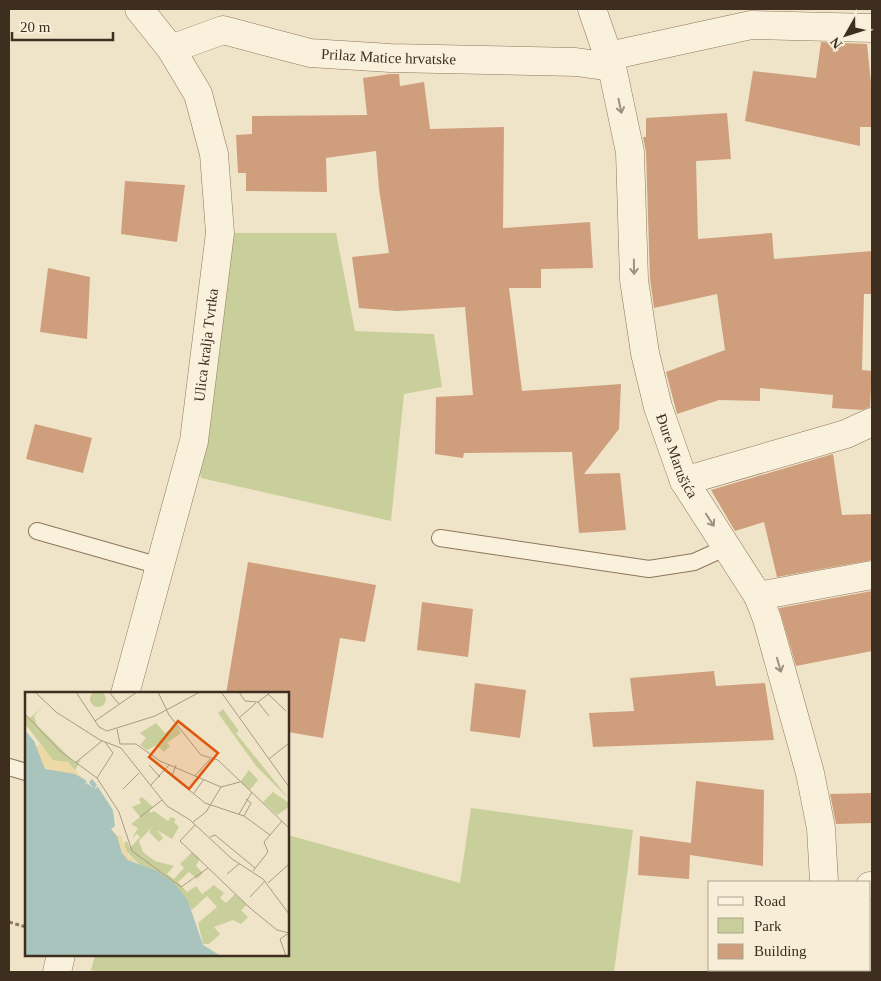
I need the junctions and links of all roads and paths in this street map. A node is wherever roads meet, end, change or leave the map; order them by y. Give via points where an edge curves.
1 (139, 9) edge
2 (592, 9) edge
3 (872, 28) edge
4 (172, 49) junction
5 (610, 61) junction
6 (872, 422) edge
7 (684, 482) junction
8 (37, 531) dead end
9 (440, 538) dead end
10 (727, 547) junction
11 (160, 566) junction
12 (872, 575) edge
13 (758, 596) junction
14 (126, 692) edge
15 (9, 767) edge
16 (25, 772) edge
17 (824, 881) edge
18 (9, 922) edge
19 (25, 927) edge
20 (61, 956) edge
21 (57, 972) edge

1 - 4 street, Ulica kralja Tvrtka
2 - 5 street, Đure Marušića
3 - 5 street via 751,25
4 - 5 street, Prilaz Matice hrvatske via 223,30 310,53 390,58
4 - 11 street, Ulica kralja Tvrtka via 198,94 212,146 220,233 194,441
5 -> 7 street, Đure Marušića via 630,152 634,280 645,353 658,407
6 - 7 street via 846,434
7 -> 10 street, Đure Marušića
8 - 11 lane
9 - 10 lane via 649,569 694,562
10 - 13 street, Đure Marušića
11 - 14 street, Ulica kralja Tvrtka
12 - 13 street
13 -> 17 street, Đure Marušića via 810,773 821,828
15 - 16 lane
18 - 19 path
20 - 21 street

